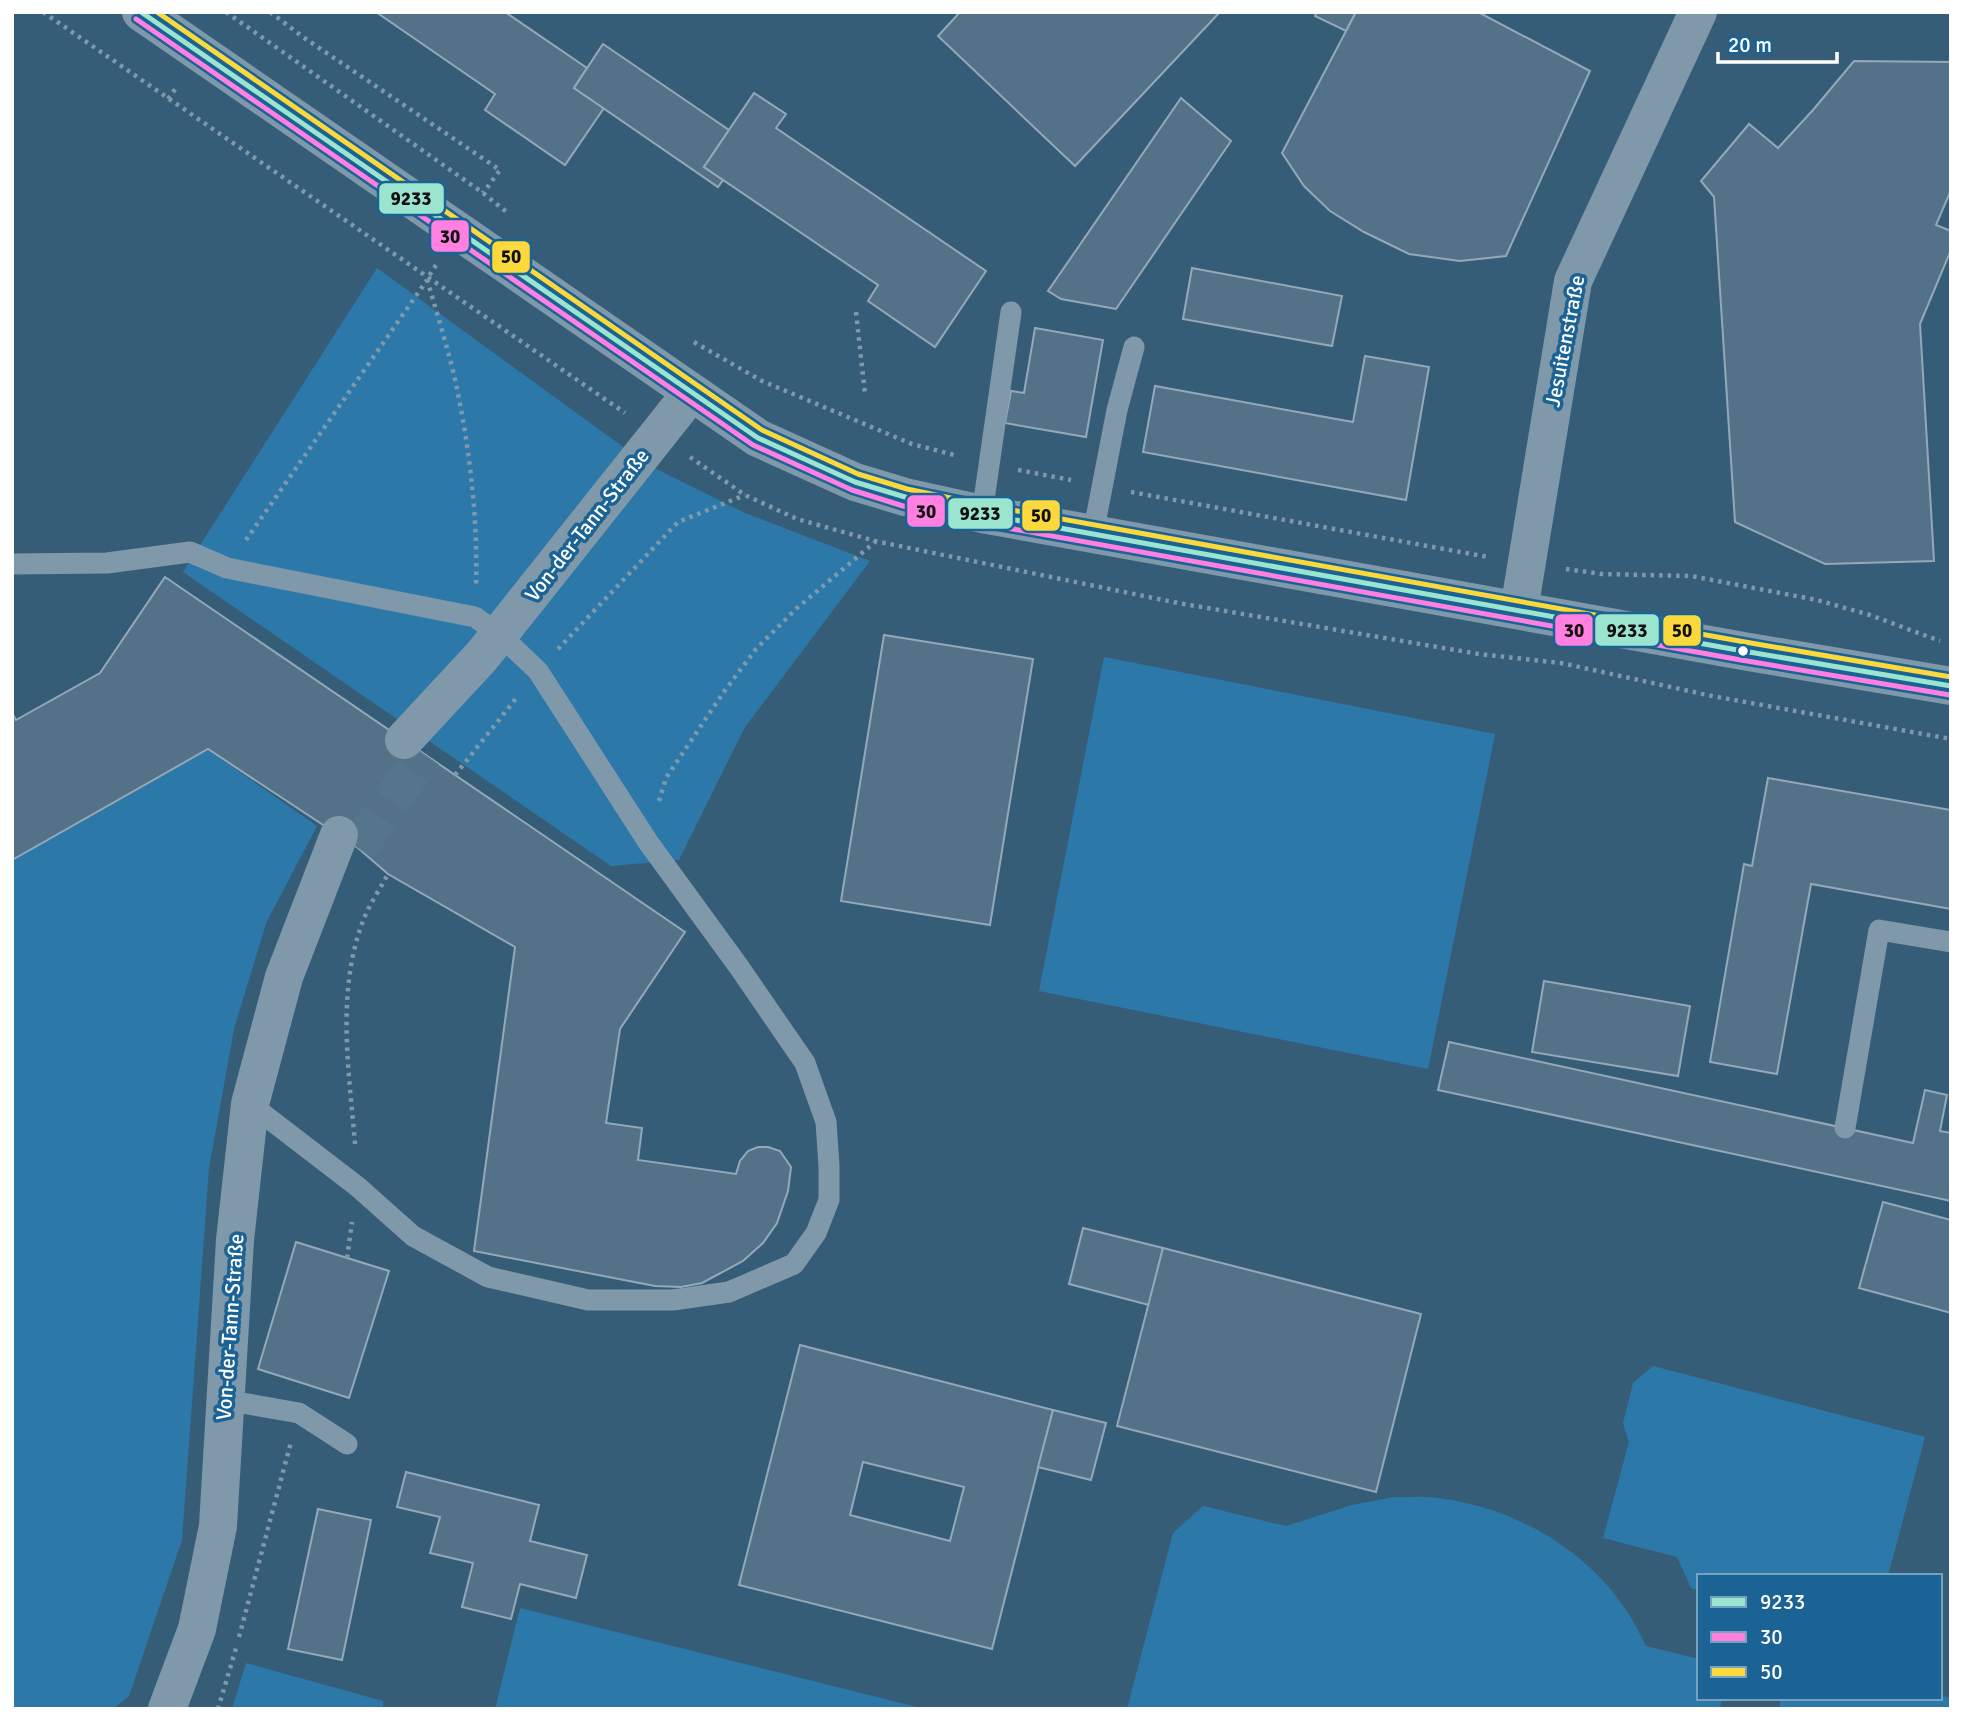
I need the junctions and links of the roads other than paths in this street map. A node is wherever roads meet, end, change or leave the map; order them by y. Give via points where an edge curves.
1 (141, 12) edge
2 (1698, 12) edge
3 (1011, 312) dead end
4 (1134, 347) dead end
5 (691, 393) junction
6 (982, 514) junction
7 (1093, 534) junction
8 (12, 564) edge
9 (1519, 610) junction
10 (486, 636) junction
11 (1951, 686) edge
12 (428, 756) tunnel mouth
13 (349, 842) tunnel mouth
14 (1951, 942) edge
15 (250, 1104) junction
16 (1845, 1128) dead end
17 (225, 1400) junction
18 (347, 1444) dead end
19 (167, 1709) edge

1 - 5 street
2 - 9 street, Jesuitenstraße via 1573,281
3 - 6 lane
4 - 7 lane
5 - 6 street via 758,438 855,482
5 - 10 street, Von-der-Tann-Straße
6 - 7 street
7 - 9 street
8 - 10 lane via 107,563 190,552 227,568
9 - 11 street
10 - 12 street, Von-der-Tann-Straße
10 - 15 lane via 538,671 649,842 805,1063 826,1122 829,1200 816,1233 794,1264 729,1292 673,1300 588,1300 488,1277 413,1236
13 - 15 street, Von-der-Tann-Straße via 296,943
14 - 16 lane via 1879,930
15 - 17 street, Von-der-Tann-Straße via 235,1240
17 - 18 lane via 299,1413
17 - 19 street, Von-der-Tann-Straße via 218,1526 197,1629

